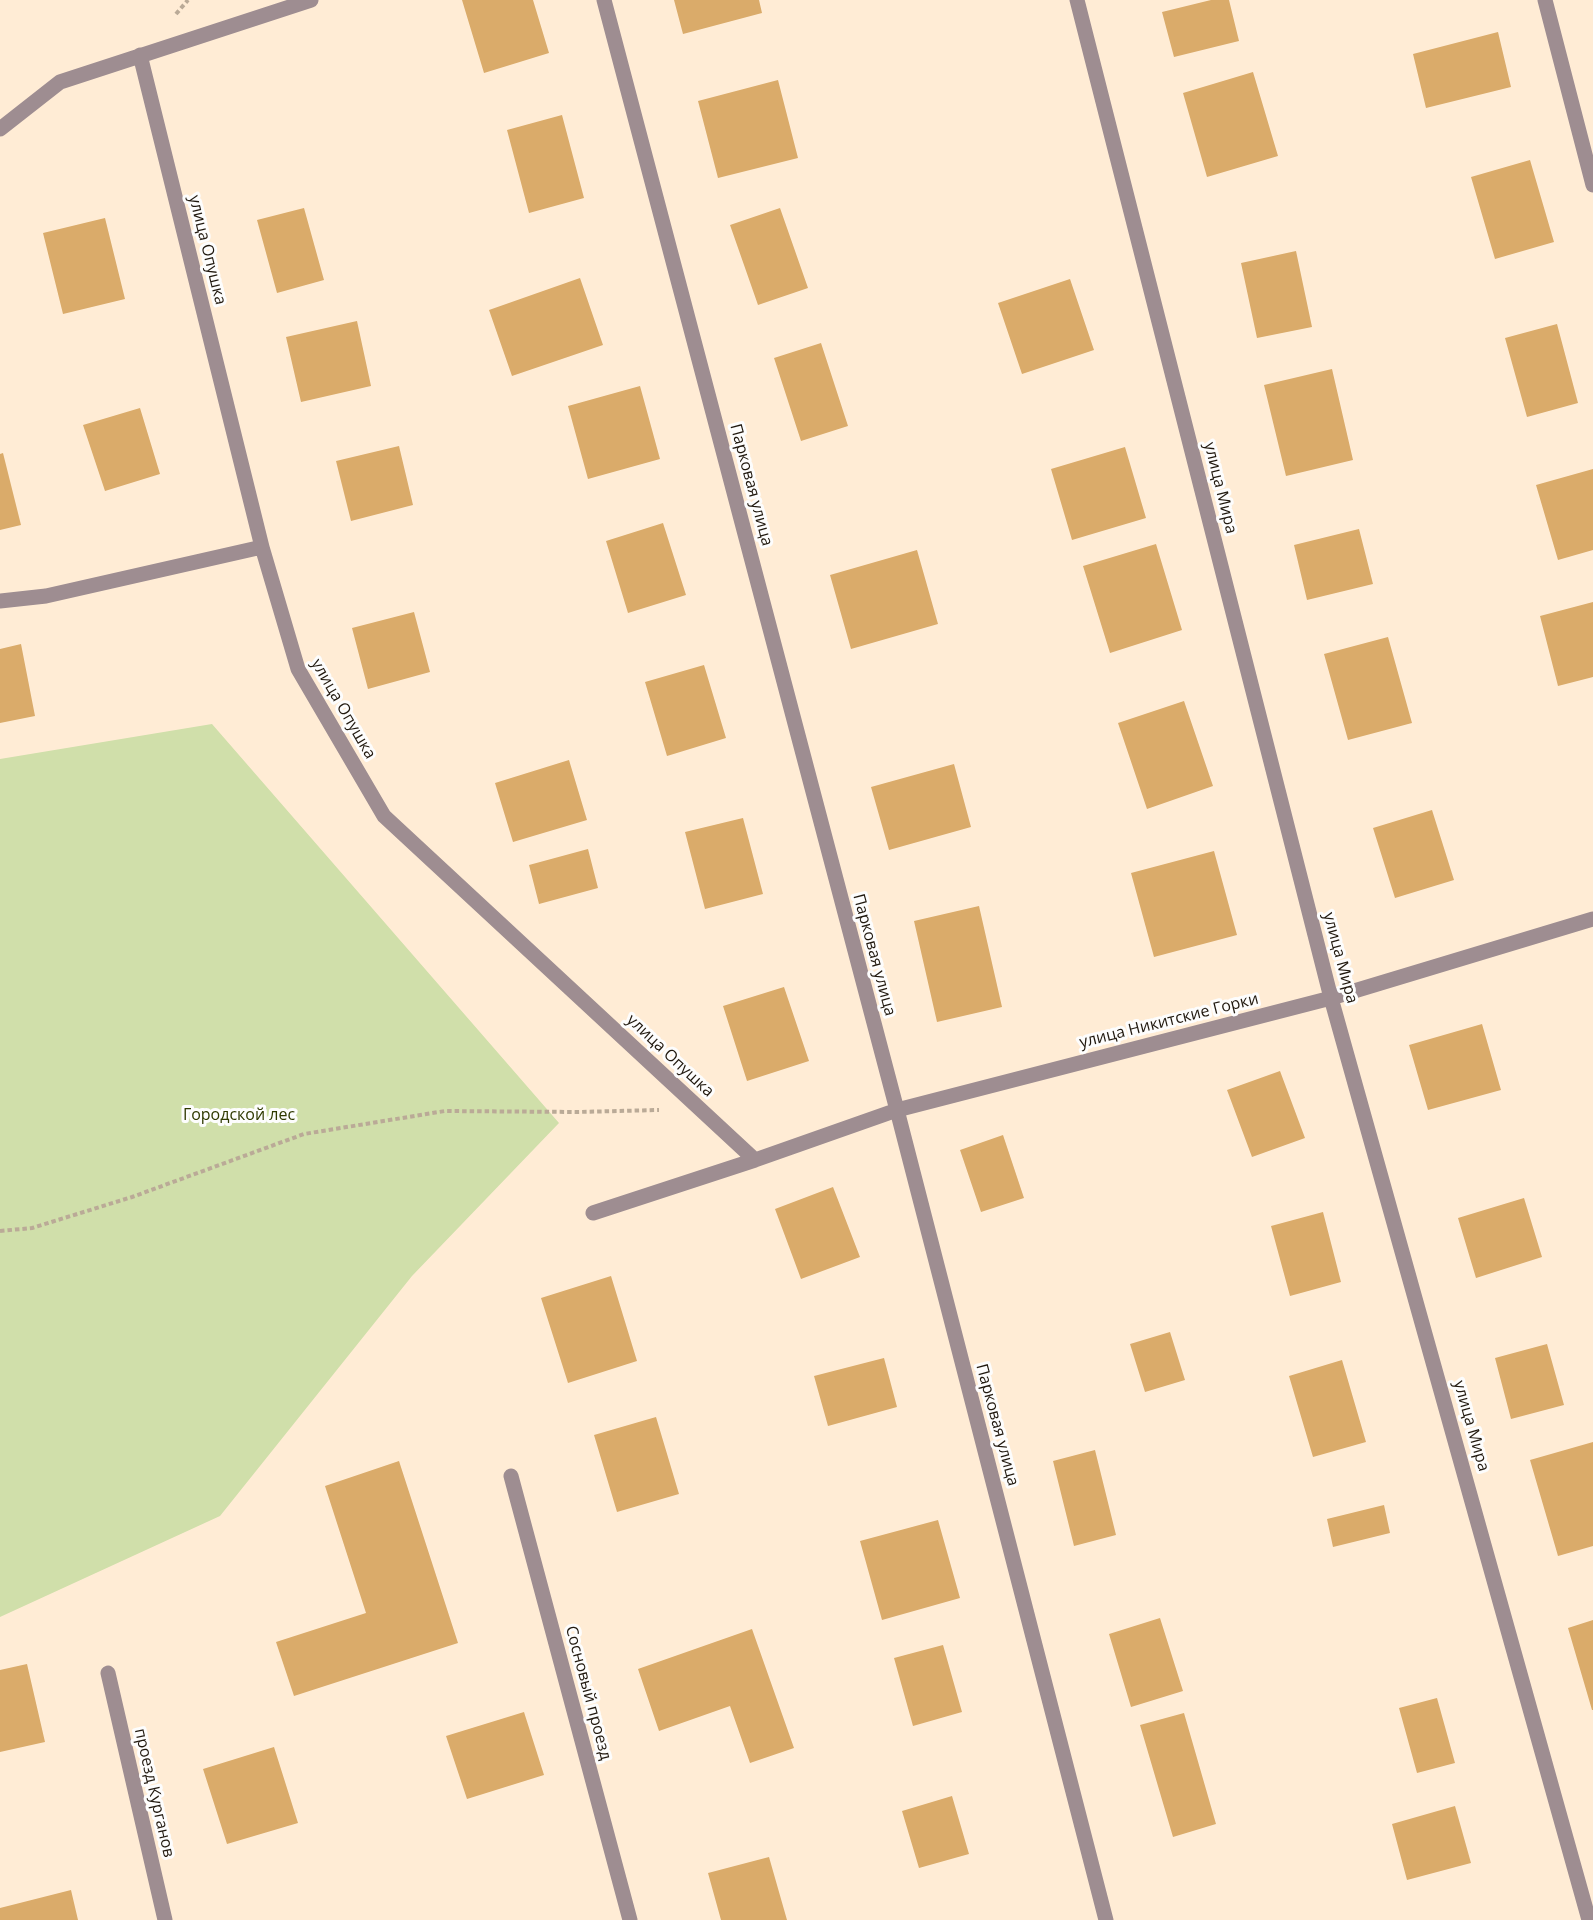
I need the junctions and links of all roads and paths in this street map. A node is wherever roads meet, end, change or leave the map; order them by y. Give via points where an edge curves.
1 (310, 0) edge
2 (604, 0) edge
3 (1077, 0) edge
4 (1545, 0) edge
5 (140, 55) junction
6 (0, 129) edge
7 (1593, 185) edge
8 (262, 547) junction
9 (0, 601) edge
10 (1593, 919) edge
11 (1331, 998) junction
12 (897, 1110) junction
13 (667, 1114) dead end
14 (755, 1160) junction
15 (593, 1213) dead end
16 (0, 1231) edge
17 (511, 1476) dead end
18 (108, 1673) dead end
19 (165, 1920) edge
20 (630, 1920) edge
21 (1106, 1920) edge
22 (1589, 1920) edge

1 - 5 street
2 - 12 street, Парковая улица
3 - 11 street, улица Мира
4 - 7 street
5 - 6 street via 60,82
5 - 8 street, улица Опушка
8 - 9 street via 46,596
8 - 14 street, улица Опушка via 298,669 384,816
10 - 11 street, улица Никитские Горки
11 - 12 street, улица Никитские Горки
11 - 22 street, улица Мира
12 - 14 street, улица Никитские Горки
12 - 21 street, Парковая улица
13 - 16 path via 658,1109 446,1111 304,1134 132,1197 32,1228
14 - 15 street, улица Никитские Горки
17 - 20 street, Сосновый проезд
18 - 19 street, проезд Курганов

